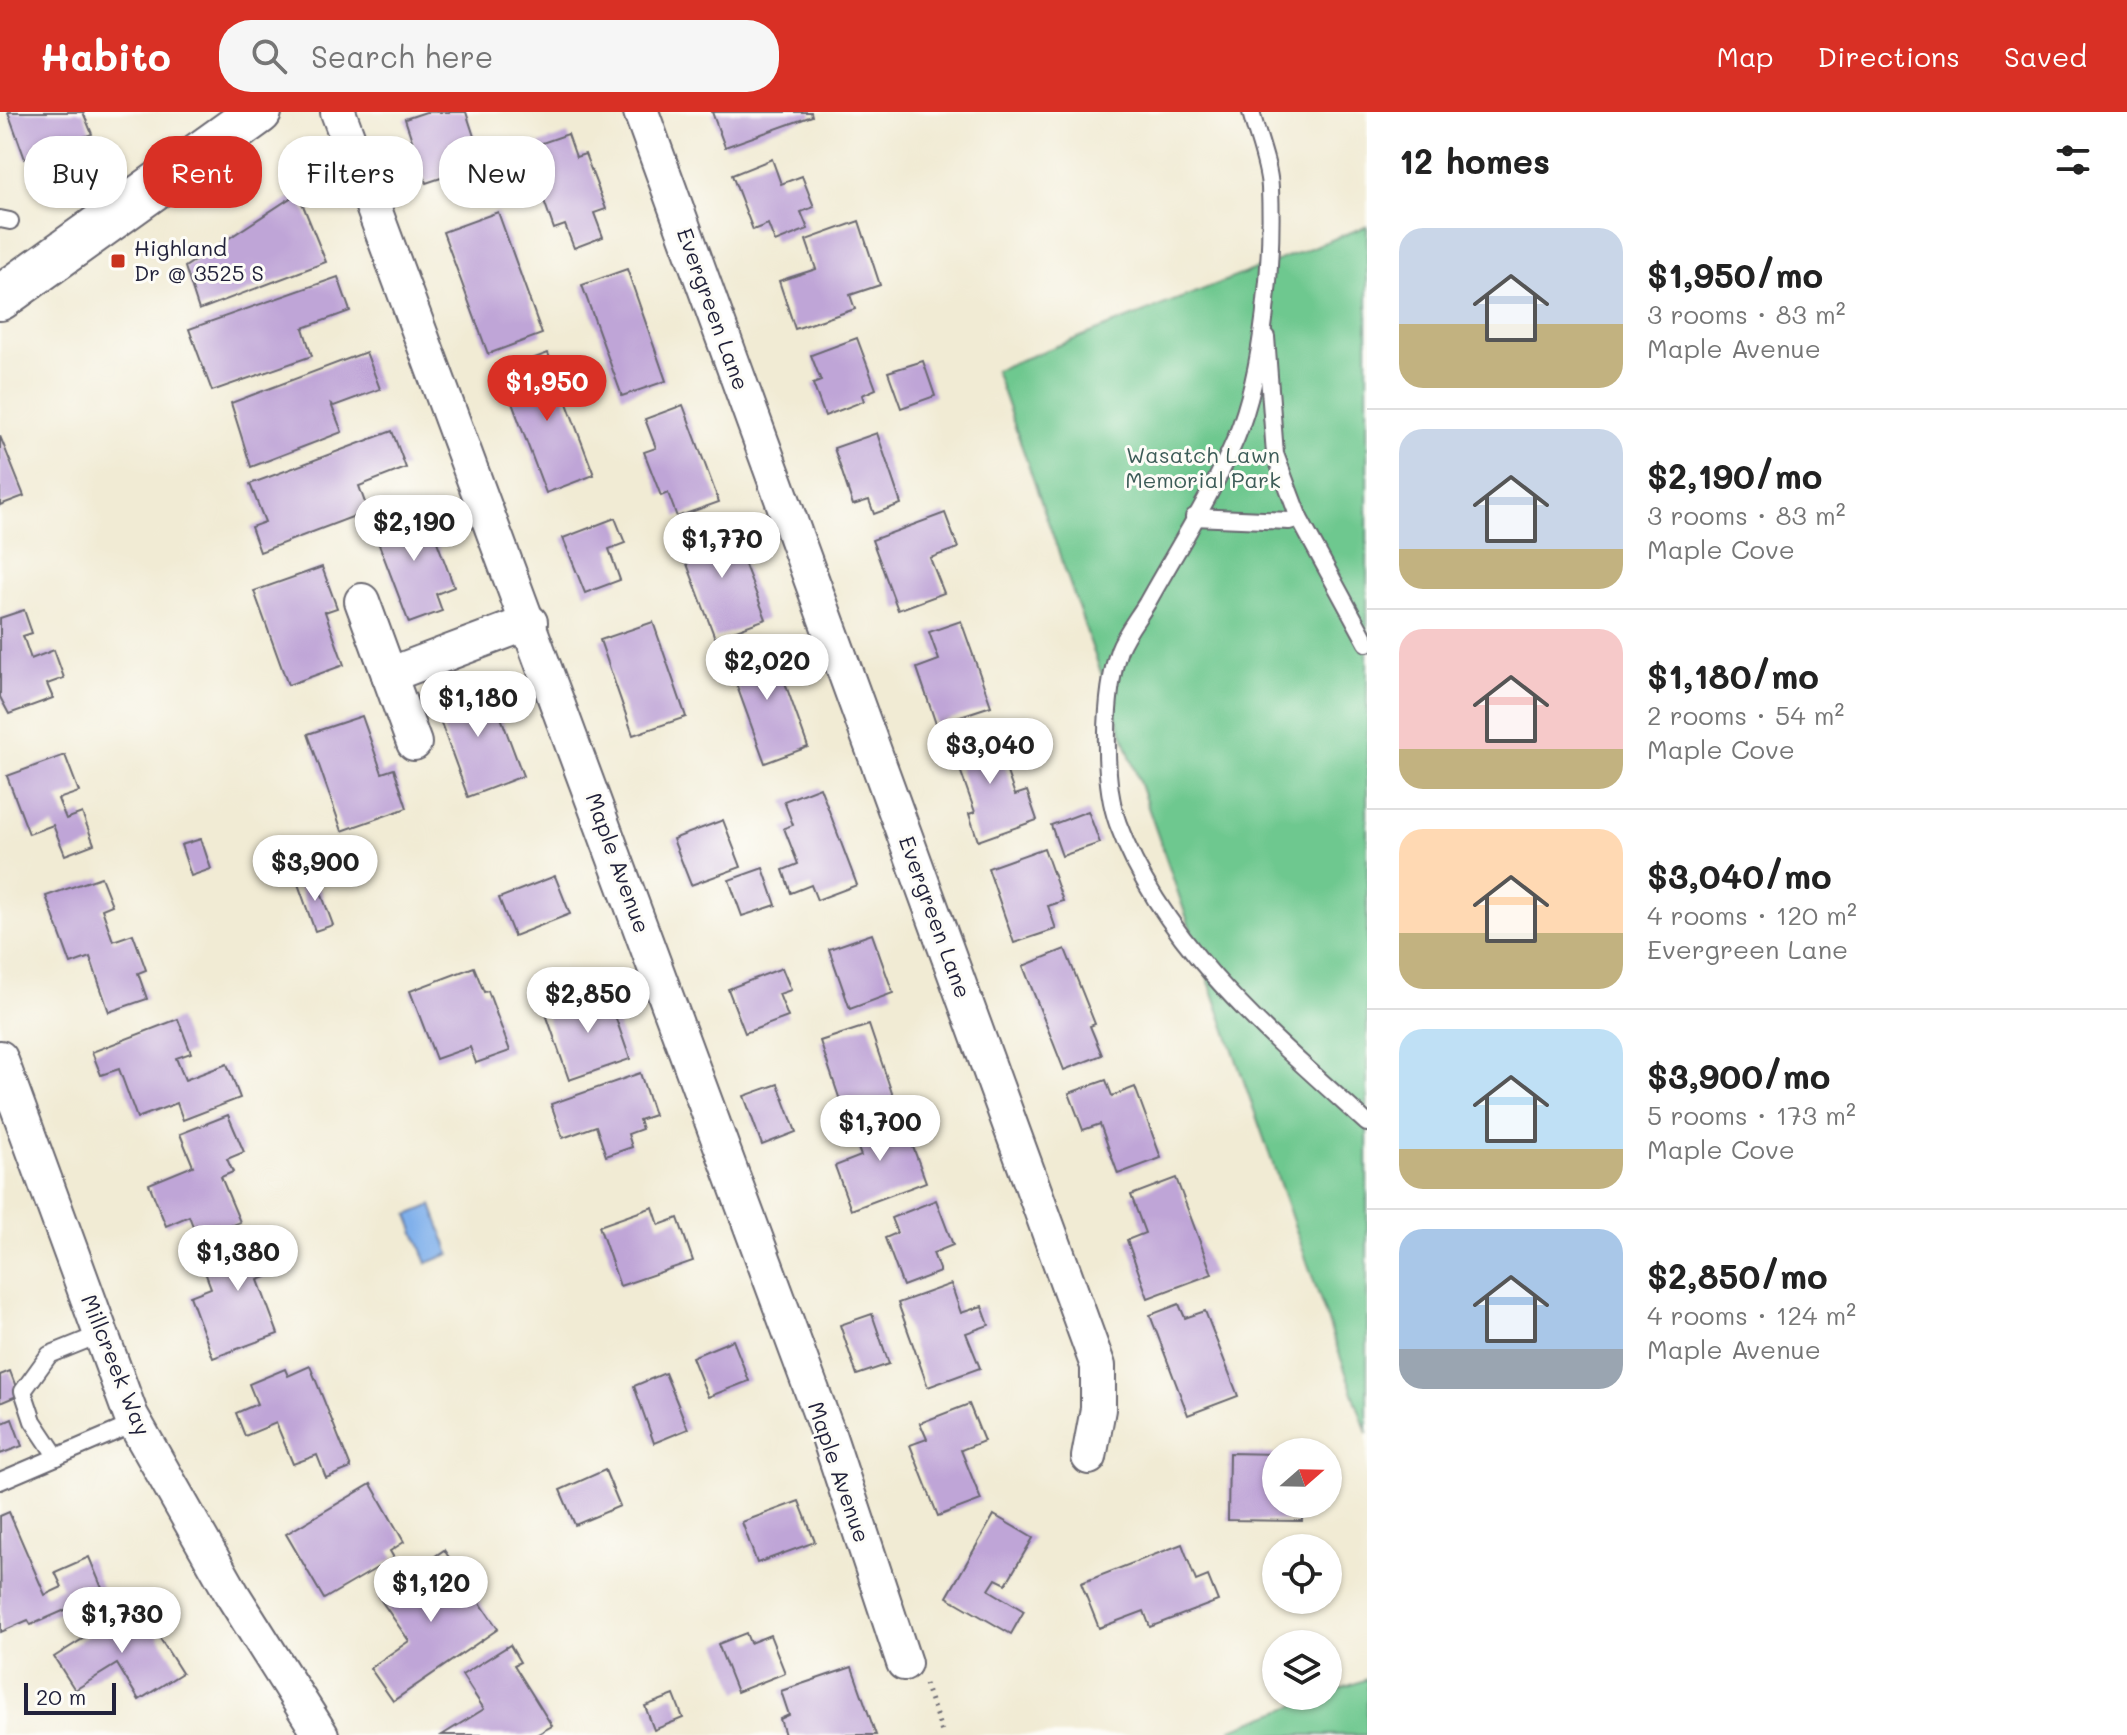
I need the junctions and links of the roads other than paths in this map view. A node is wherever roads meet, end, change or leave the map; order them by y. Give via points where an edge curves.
1 (259, 112) edge
2 (338, 112) edge
3 (641, 112) edge
4 (1251, 112) edge
5 (0, 298) edge
6 (1265, 327) junction
7 (1194, 517) junction
8 (1299, 518) junction
9 (362, 601) dead end
10 (530, 622) junction
11 (1367, 643) edge
12 (389, 675) junction
13 (414, 743) dead end
14 (0, 1058) edge
15 (1367, 1123) edge
16 (101, 1334) junction
17 (136, 1423) junction
18 (57, 1457) junction
19 (1089, 1457) dead end
20 (0, 1481) edge
21 (904, 1663) road end
22 (321, 1735) edge

1 - 5 main road
2 - 10 street, Maple Avenue
3 - 19 street, Evergreen Lane via 1098,1366 1098,1409
4 - 6 lane via 1270,186
6 - 7 lane via 1237,436
6 - 8 lane via 1275,454
7 - 8 lane
7 - 15 lane via 1119,649 1110,699 1108,760 1117,821 1161,905 1217,979
8 - 11 lane
9 - 12 street
10 - 12 street
10 - 21 street, Maple Avenue via 828,1434
12 - 13 street
14 - 16 street, Millcreek Way
16 - 17 street, Millcreek Way
16 - 18 lane via 49,1355 23,1391 33,1421
17 - 18 lane
17 - 22 street, Millcreek Way via 232,1594
18 - 20 lane

